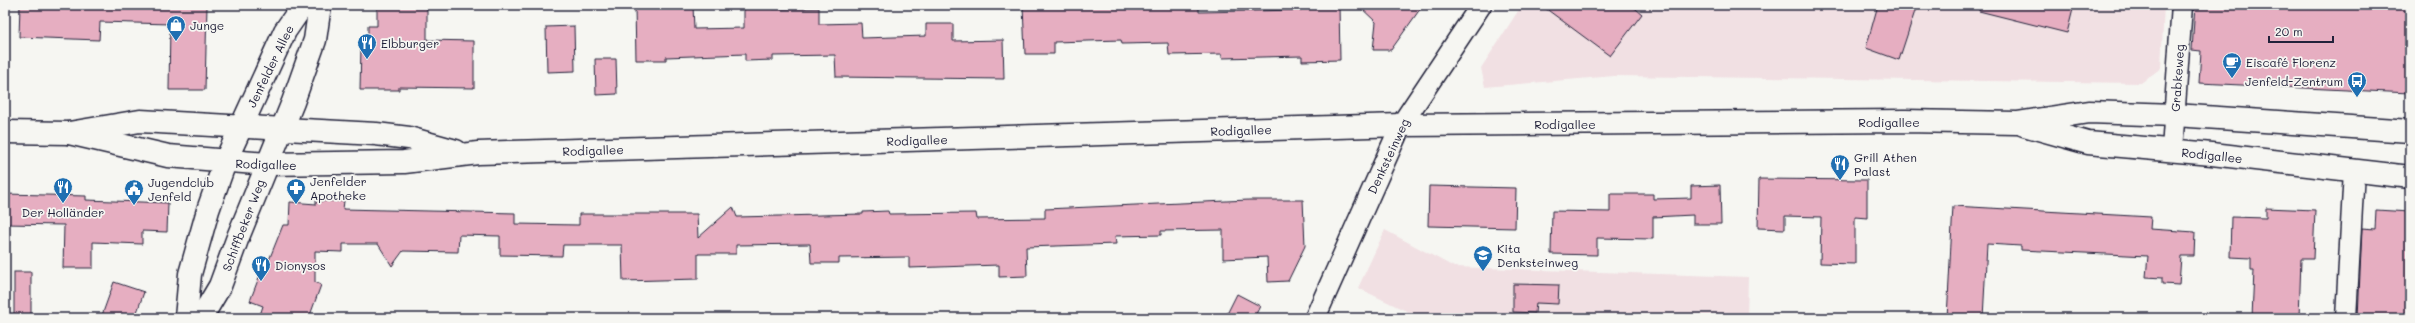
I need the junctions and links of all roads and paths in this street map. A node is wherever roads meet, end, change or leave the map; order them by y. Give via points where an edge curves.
1 (302, 5) edge
2 (320, 5) edge
3 (1481, 5) edge
4 (2182, 5) edge
5 (2175, 115) junction
6 (2017, 123) junction
7 (1401, 125) junction
8 (240, 128) junction
9 (282, 130) junction
10 (2410, 131) edge
11 (5, 132) edge
12 (69, 133) junction
13 (2172, 150) junction
14 (465, 154) junction
15 (225, 162) junction
16 (267, 164) junction
17 (2354, 170) junction
18 (2410, 177) edge
19 (186, 318) edge
20 (201, 318) edge
21 (1315, 318) edge
22 (2346, 318) edge

1 - 8 main road, Jenfelder Allee via 285,31
2 - 9 main road via 315,40
3 - 7 street, Denksteinweg
4 - 5 street, Grabkeweg
5 - 6 main road, Rodigallee via 2089,112
5 - 10 main road, Rodigallee
5 - 13 street, Grabkeweg
6 - 7 main road, Rodigallee via 1905,121
6 - 13 main road, Rodigallee via 2088,143
7 - 14 main road, Rodigallee
7 - 21 street, Denksteinweg
8 - 9 main road, Rodigallee
8 - 12 main road, Rodigallee via 140,121
8 - 15 main road
9 - 14 main road, Rodigallee via 409,138
9 - 16 main road, Schiffbeker Weg
11 - 12 main road, Rodigallee
12 - 15 main road, Rodigallee via 168,156
13 - 17 main road, Rodigallee
14 - 16 main road, Rodigallee via 397,163
15 - 16 main road, Rodigallee
15 - 19 main road via 190,274
16 - 20 main road, Schiffbeker Weg via 220,286
17 - 18 main road, Rodigallee
17 - 22 street

